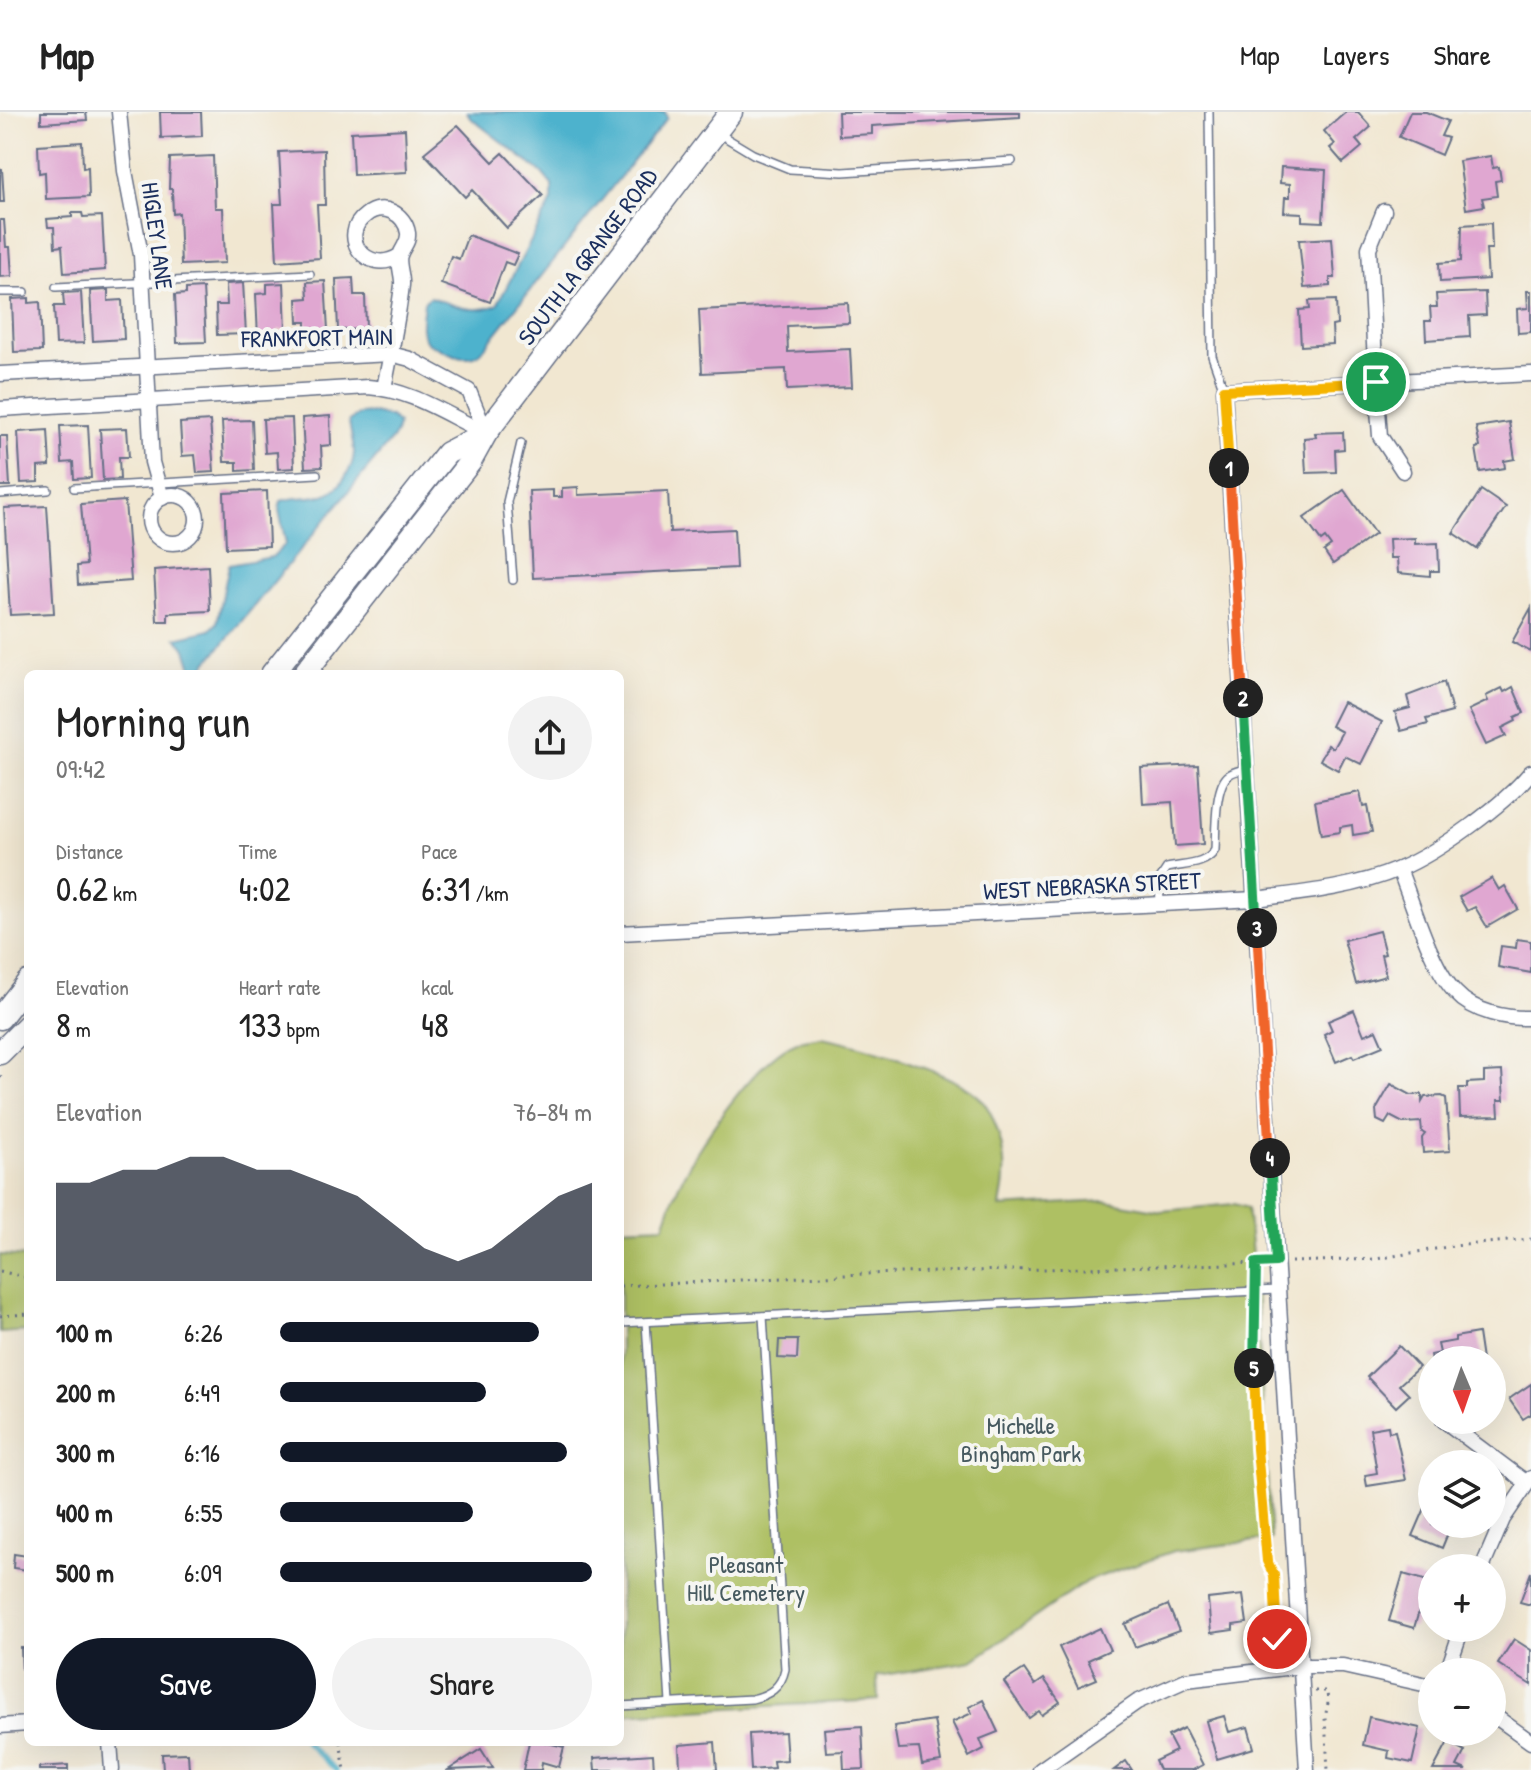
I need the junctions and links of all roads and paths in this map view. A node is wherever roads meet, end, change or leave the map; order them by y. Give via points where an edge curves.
1 (119, 112) edge
2 (731, 112) edge
3 (1209, 112) edge
4 (716, 132) junction
5 (1012, 161) dead end
6 (1384, 211) dead end
7 (399, 256) dead end
8 (310, 274) dead end
9 (143, 281) junction
10 (56, 287) dead end
11 (0, 292) edge
12 (25, 292) dead end
13 (391, 354) junction
14 (148, 367) junction
15 (0, 374) edge
16 (1531, 374) edge
17 (1376, 382) junction
18 (384, 388) junction
19 (1224, 390) junction
20 (149, 402) junction
21 (0, 409) edge
22 (486, 433) junction
23 (521, 443) dead end
24 (1403, 471) dead end
25 (317, 474) dead end
26 (74, 488) dead end
27 (48, 490) dead end
28 (160, 490) junction
29 (0, 494) edge
30 (513, 580) dead end
31 (275, 670) edge
32 (307, 670) edge
33 (1247, 768) junction
34 (1531, 772) edge
35 (1399, 869) junction
36 (1255, 899) junction
37 (1160, 904) junction
38 (624, 933) edge
39 (24, 987) edge
40 (0, 1018) edge
41 (1531, 1018) edge
42 (0, 1024) edge
43 (24, 1031) edge
44 (24, 1034) edge
45 (0, 1053) edge
46 (1531, 1239) edge
47 (1276, 1262) junction
48 (1256, 1263) junction
49 (0, 1271) edge
50 (24, 1277) edge
51 (624, 1286) edge
52 (1277, 1290) junction
53 (1256, 1291) junction
54 (24, 1314) edge
55 (0, 1316) edge
56 (763, 1316) junction
57 (646, 1322) junction
58 (624, 1323) edge
59 (1463, 1434) edge
60 (1529, 1480) edge
61 (1488, 1554) edge
62 (1301, 1666) junction
63 (1280, 1669) junction
64 (1418, 1683) edge
65 (1302, 1691) junction
66 (670, 1703) junction
67 (624, 1706) edge
68 (24, 1724) edge
69 (1506, 1724) edge
70 (0, 1726) edge
71 (1531, 1742) edge
72 (110, 1746) edge
73 (341, 1746) edge
74 (112, 1770) edge
75 (345, 1770) edge
76 (1040, 1770) edge
77 (1307, 1770) edge
78 (1328, 1770) edge

1 - 9 street, HIGLEY LANE
2 - 4 main road, SOUTH LA GRANGE ROAD
3 - 19 lane via 1212,356
4 - 5 lane via 790,169 843,172
4 - 22 main road, SOUTH LA GRANGE ROAD
6 - 17 street via 1369,248
7 - 13 street via 403,280
8 - 9 lane
9 - 10 lane
9 - 14 street, HIGLEY LANE
11 - 12 lane
13 - 14 street, FRANKFORT MAIN
13 - 18 street
13 - 22 street, FRANKFORT MAIN via 469,391
14 - 15 street, FRANKFORT MAIN
14 - 20 street, HIGLEY LANE
16 - 17 street
17 - 19 street
17 - 24 street via 1380,436
18 - 20 street, FRANKFORT MAIN
18 - 22 street, FRANKFORT MAIN via 413,395
19 - 33 street
20 - 21 street, FRANKFORT MAIN
20 - 28 street, HIGLEY LANE via 152,462
22 - 31 main road, SOUTH LA GRANGE ROAD via 447,453
22 - 32 main road, SOUTH LA GRANGE ROAD via 470,462
23 - 30 lane via 507,502
25 - 28 lane
26 - 28 lane
27 - 29 lane
33 - 36 street
33 - 37 lane via 1224,780 1211,857 1161,873
34 - 35 street, WEST NEBRASKA STREET via 1463,831
35 - 36 street, WEST NEBRASKA STREET via 1328,890
35 - 41 street via 1443,978 1458,996 1513,1019
36 - 37 street, WEST NEBRASKA STREET
36 - 47 street
37 - 38 street, WEST NEBRASKA STREET
39 - 40 main road
42 - 43 street
44 - 45 main road
46 - 47 path via 1376,1259
47 - 48 path
47 - 52 street
48 - 51 path
48 - 53 path
49 - 50 path
52 - 53 lane
52 - 62 street
53 - 56 lane
53 - 63 path via 1257,1449
54 - 55 path
56 - 57 lane
56 - 66 lane via 785,1669 778,1686 763,1696
57 - 58 lane
57 - 66 lane
59 - 60 street
60 - 61 street
62 - 63 street
62 - 64 street via 1343,1666
62 - 65 street
63 - 76 street via 1186,1680 1163,1689
65 - 77 street
65 - 78 path via 1327,1691
66 - 67 lane
68 - 70 street
69 - 71 street
72 - 74 street
73 - 75 path

